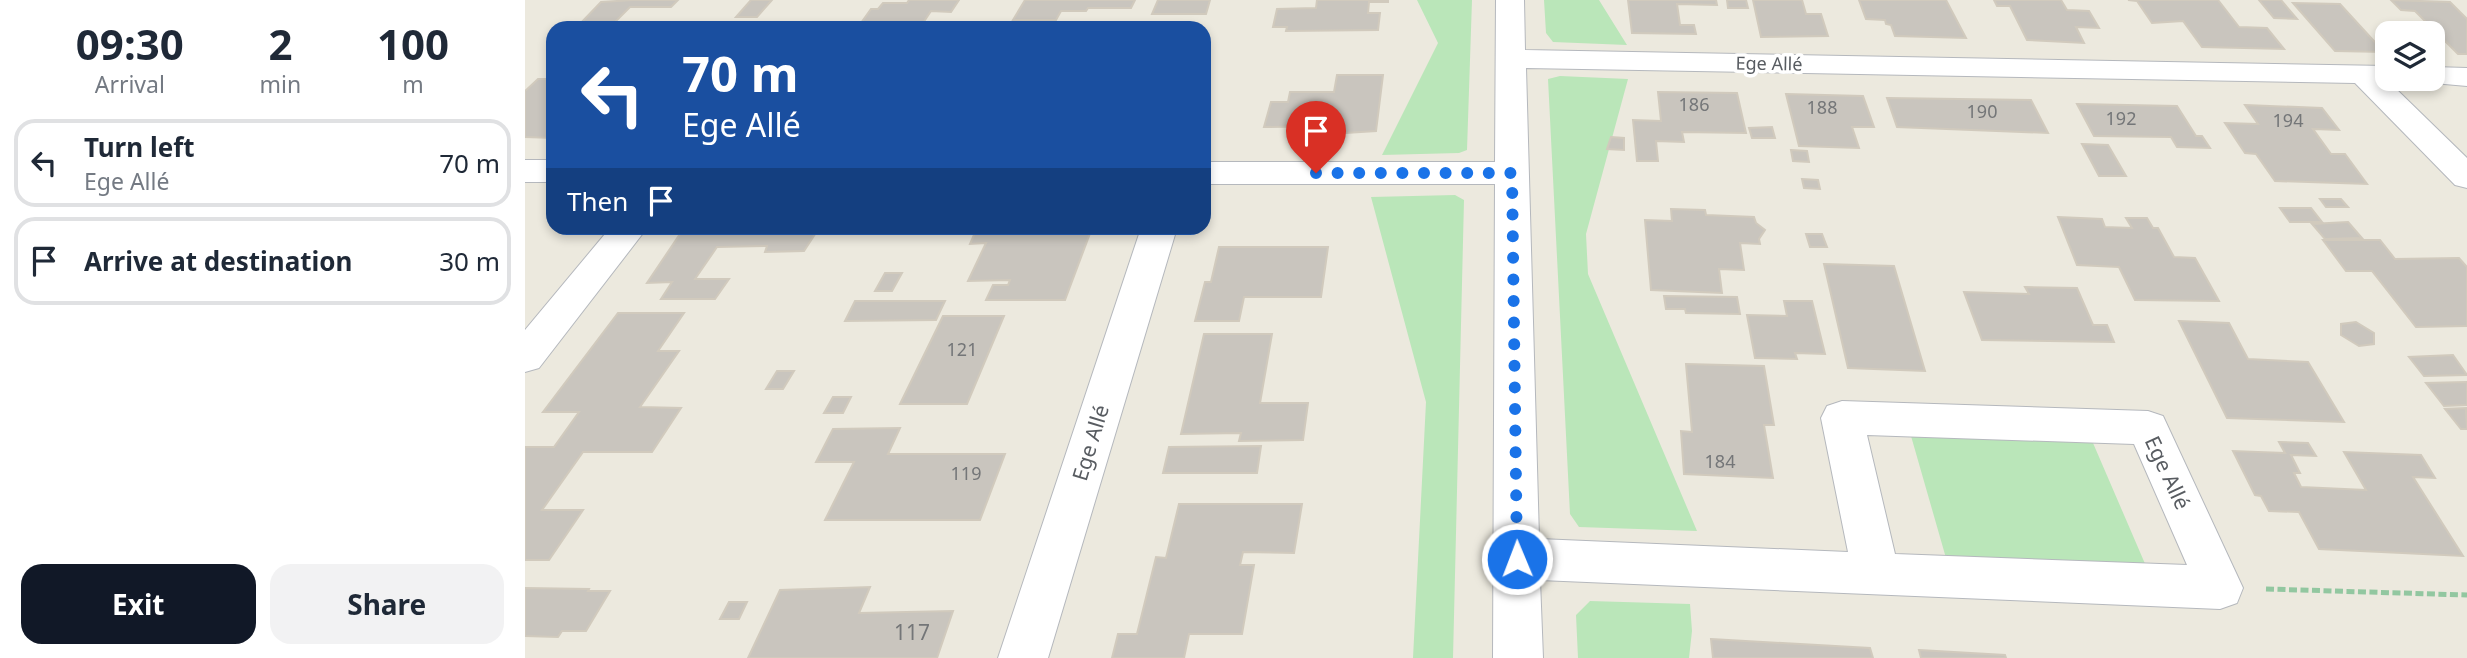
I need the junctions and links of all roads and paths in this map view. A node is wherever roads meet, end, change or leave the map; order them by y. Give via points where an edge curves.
1 (1510, 0) edge
2 (1511, 59) junction
3 (2375, 75) edge
4 (2445, 76) edge
5 (2467, 77) edge
6 (2389, 91) edge
7 (525, 171) edge
8 (546, 171) edge
9 (1211, 173) edge
10 (1512, 173) junction
11 (2467, 177) edge
12 (623, 235) edge
13 (1157, 235) edge
14 (525, 357) edge
15 (1517, 559) junction
16 (1876, 573) junction
17 (2220, 588) junction
18 (2467, 595) edge
19 (1023, 658) edge
20 (1518, 658) edge

1 - 2 street
2 - 3 street, Ege Allé
2 - 10 street
4 - 5 street
6 - 11 street, Ege Allé
7 - 8 street
9 - 10 street
10 - 15 street
12 - 14 street
13 - 19 street, Ege Allé
15 - 16 street
15 - 20 street
16 - 17 street
16 - 17 street, Ege Allé via 1842,418 2148,428
17 - 18 path

